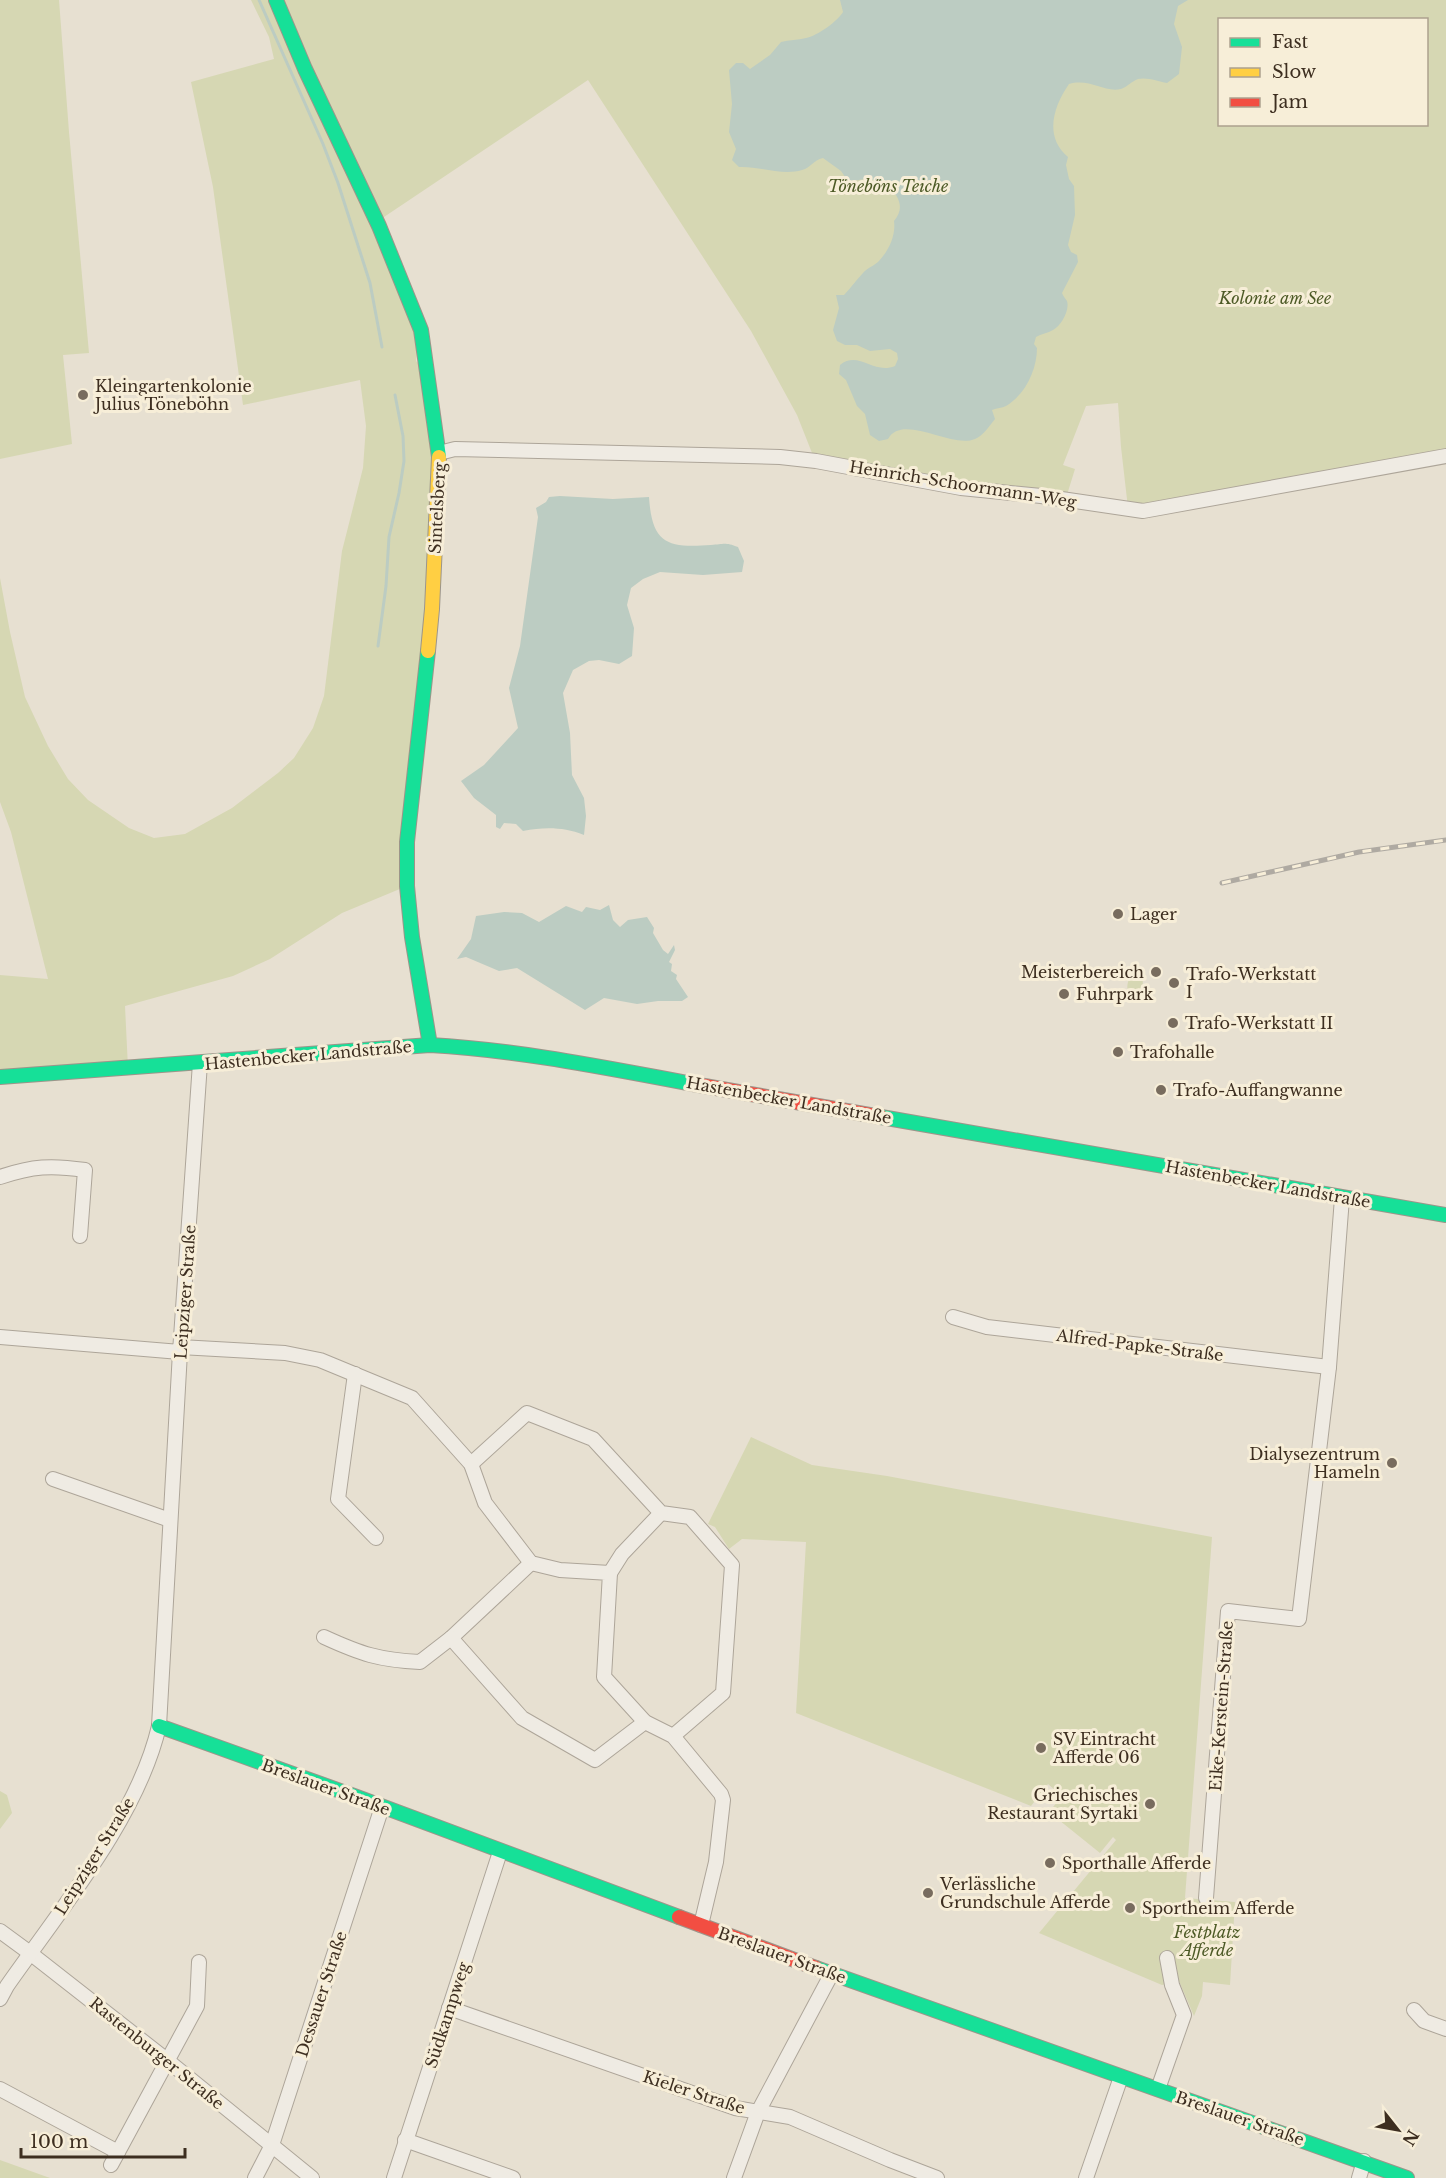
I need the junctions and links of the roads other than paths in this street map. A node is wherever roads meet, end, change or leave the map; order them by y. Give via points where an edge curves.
1 (276, 0) edge
2 (439, 453) junction
3 (1446, 456) edge
4 (430, 1045) junction
5 (200, 1063) junction
6 (0, 1077) edge
7 (0, 1177) edge
8 (1342, 1198) junction
9 (1446, 1215) edge
10 (80, 1236) dead end
11 (953, 1317) dead end
12 (0, 1337) edge
13 (180, 1349) junction
14 (1329, 1367) junction
15 (355, 1374) junction
16 (471, 1464) junction
17 (53, 1479) dead end
18 (661, 1514) junction
19 (171, 1520) junction
20 (376, 1538) dead end
21 (531, 1563) junction
22 (610, 1573) junction
23 (324, 1637) dead end
24 (451, 1638) junction
25 (645, 1722) junction
26 (159, 1726) junction
27 (673, 1736) junction
28 (382, 1807) junction
29 (500, 1852) junction
30 (1206, 1898) dead end
31 (701, 1925) junction
32 (0, 1931) edge
33 (30, 1953) junction
34 (1167, 1958) dead end
35 (199, 1962) dead end
36 (832, 1973) junction
37 (0, 2000) edge
38 (449, 2008) junction
39 (1414, 2010) dead end
40 (1446, 2029) edge
41 (168, 2061) junction
42 (1121, 2077) junction
43 (0, 2089) edge
44 (1158, 2089) junction
45 (758, 2112) junction
46 (405, 2140) junction
47 (272, 2145) junction
48 (118, 2152) junction
49 (1364, 2161) junction
50 (111, 2165) dead end
51 (255, 2178) edge
52 (312, 2178) edge
53 (394, 2178) edge
54 (513, 2178) edge
55 (734, 2178) edge
56 (937, 2178) edge
57 (1086, 2178) edge
58 (1359, 2178) edge
59 (1407, 2178) edge

1 - 2 street, Sintelsberg via 379,226 421,330
2 - 3 street, Heinrich-Schoormann-Weg via 455,449 780,457 962,488 1143,511
2 - 4 street, Sintelsberg via 432,609 407,842 406,886
4 - 5 street, Hastenbecker Landstraße
4 - 8 street, Hastenbecker Landstraße via 531,1055
5 - 6 street, Hastenbecker Landstraße
5 - 13 street, Leipziger Straße
7 - 10 street via 22,1169 53,1166 85,1170
8 - 9 street, Hastenbecker Landstraße
8 - 14 street, Eike-Kerstein-Straße
11 - 14 street, Alfred-Papke-Straße via 987,1327
12 - 13 street
13 - 15 street via 285,1353 320,1360
13 - 19 street, Leipziger Straße
14 - 30 street, Eike-Kerstein-Straße via 1299,1619 1228,1611
15 - 16 street via 412,1398
15 - 20 street via 338,1499
16 - 18 street via 527,1413 593,1439
16 - 21 street via 485,1503
17 - 19 street
18 - 22 street via 622,1554
18 - 27 street via 690,1517 732,1565 723,1693
19 - 26 street, Leipziger Straße
21 - 22 street via 560,1570
21 - 24 street
22 - 25 street via 604,1677
23 - 24 street via 361,1654 420,1662
24 - 25 street via 522,1718 595,1760
25 - 27 street
26 - 28 street, Breslauer Straße
26 - 33 street, Leipziger Straße via 124,1812 77,1888
27 - 31 street via 723,1800 716,1862
28 - 29 street, Breslauer Straße
28 - 47 street, Dessauer Straße
29 - 31 street, Breslauer Straße
29 - 38 street, Südkampweg
31 - 36 street, Breslauer Straße
32 - 33 street, Rastenburger Straße
33 - 37 street, Leipziger Straße
33 - 41 street, Rastenburger Straße
34 - 44 street via 1184,2015
35 - 41 street via 197,2006
36 - 42 street, Breslauer Straße
36 - 45 street
38 - 45 street, Kieler Straße via 735,2108
38 - 46 street, Südkampweg
39 - 40 street via 1424,2021
41 - 47 street, Rastenburger Straße
41 - 48 street
42 - 44 street, Breslauer Straße
42 - 57 street
43 - 48 street
44 - 49 street, Breslauer Straße
45 - 55 street
45 - 56 street, Kieler Straße via 790,2117
46 - 53 street, Südkampweg
46 - 54 street
47 - 51 street, Dessauer Straße
47 - 52 street, Rastenburger Straße
48 - 50 street
49 - 58 street
49 - 59 street, Breslauer Straße

